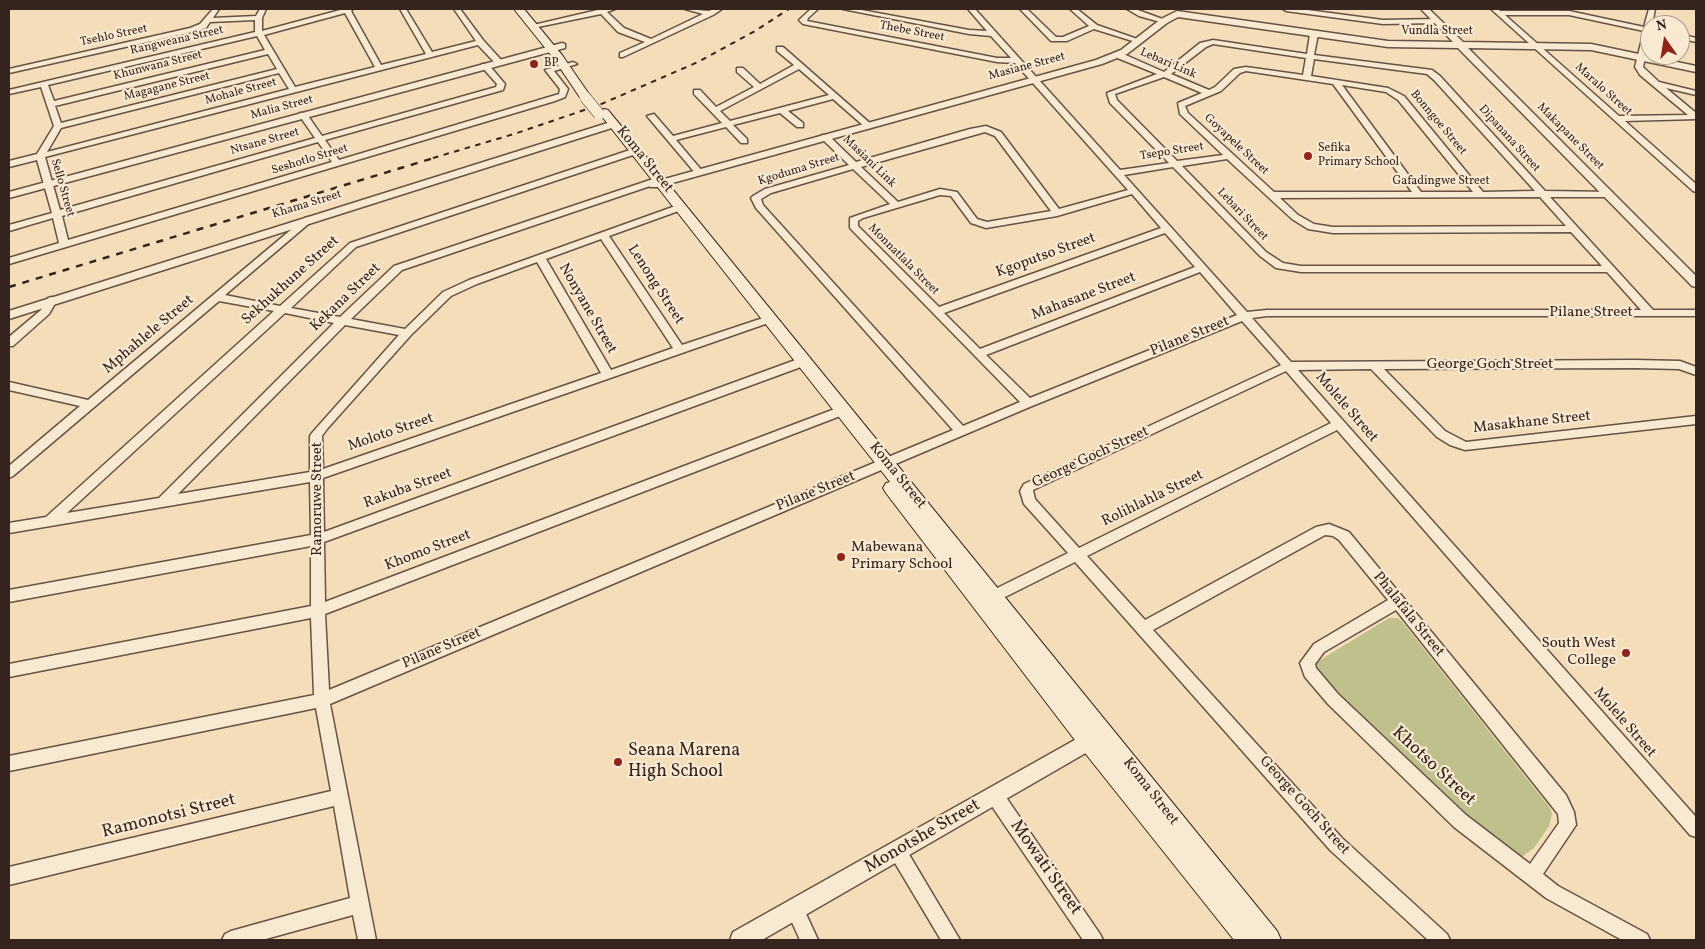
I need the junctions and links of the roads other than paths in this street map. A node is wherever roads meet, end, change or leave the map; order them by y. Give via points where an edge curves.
1 (216, 9) edge
2 (263, 9) edge
3 (349, 9) edge
4 (403, 9) edge
5 (457, 9) edge
6 (519, 9) edge
7 (531, 9) edge
8 (612, 9) edge
9 (688, 9) edge
10 (719, 9) edge
11 (815, 9) edge
12 (846, 9) edge
13 (964, 9) edge
14 (972, 9) edge
15 (1023, 9) edge
16 (1073, 9) edge
17 (1130, 9) edge
18 (1286, 9) edge
19 (1425, 9) edge
20 (602, 11) junction
21 (1496, 11) edge
22 (1570, 11) edge
23 (1177, 12) edge
24 (711, 14) junction
25 (258, 18) junction
26 (207, 20) junction
27 (1164, 21) junction
28 (1437, 21) junction
29 (538, 25) junction
30 (1094, 27) junction
31 (1640, 28) edge
32 (259, 33) junction
33 (994, 34) junction
34 (1314, 34) junction
35 (1139, 41) junction
36 (480, 42) junction
37 (652, 42) junction
38 (1461, 45) junction
39 (1534, 45) junction
40 (556, 47) junction
41 (780, 49) dead end
42 (270, 51) junction
43 (430, 55) junction
44 (623, 55) dead end
45 (1118, 55) junction
46 (1310, 55) junction
47 (1640, 57) edge
48 (1640, 60) edge
49 (1018, 61) junction
50 (499, 62) junction
51 (569, 65) junction
52 (1678, 65) edge
53 (485, 66) junction
54 (799, 66) junction
55 (379, 68) junction
56 (1696, 69) edge
57 (282, 70) junction
58 (740, 70) dead end
59 (9, 71) edge
60 (1164, 75) junction
61 (1307, 77) junction
62 (1034, 79) junction
63 (1335, 82) junction
64 (44, 84) junction
65 (1657, 84) junction
66 (759, 87) junction
67 (294, 90) junction
68 (9, 92) edge
69 (697, 92) dead end
70 (1209, 93) junction
71 (1696, 93) edge
72 (834, 96) junction
73 (52, 104) junction
74 (782, 110) junction
75 (715, 111) junction
76 (303, 115) junction
77 (651, 116) dead end
78 (1696, 117) edge
79 (606, 119) junction
80 (1618, 119) junction
81 (728, 125) junction
82 (868, 125) junction
83 (58, 126) junction
84 (800, 126) dead end
85 (825, 137) junction
86 (672, 139) junction
87 (320, 140) junction
88 (744, 140) dead end
89 (632, 152) junction
90 (40, 156) junction
91 (1230, 156) junction
92 (9, 164) edge
93 (338, 164) junction
94 (1176, 164) junction
95 (854, 166) junction
96 (700, 172) junction
97 (1118, 172) junction
98 (1681, 176) junction
99 (1696, 180) edge
100 (657, 182) junction
101 (47, 184) junction
102 (1696, 189) edge
103 (1133, 191) junction
104 (9, 194) edge
105 (1418, 194) junction
106 (1480, 194) junction
107 (1543, 194) junction
108 (1609, 194) junction
109 (1273, 195) junction
110 (896, 205) junction
111 (677, 208) junction
112 (1057, 213) junction
113 (57, 214) junction
114 (308, 220) junction
115 (9, 228) edge
116 (1166, 229) junction
117 (1575, 229) junction
118 (604, 236) junction
119 (64, 245) junction
120 (540, 258) junction
121 (9, 261) edge
122 (1201, 268) junction
123 (1610, 269) junction
124 (1696, 283) edge
125 (217, 298) junction
126 (52, 300) junction
127 (281, 310) junction
128 (936, 312) junction
129 (1650, 313) junction
130 (1696, 313) edge
131 (9, 314) edge
132 (1244, 316) junction
133 (766, 321) junction
134 (342, 322) junction
135 (407, 333) junction
136 (9, 343) edge
137 (680, 350) junction
138 (978, 354) junction
139 (800, 363) junction
140 (1373, 365) junction
141 (1288, 366) junction
142 (1696, 371) edge
143 (608, 375) junction
144 (9, 386) edge
145 (21, 389) junction
146 (9, 399) edge
147 (1028, 403) junction
148 (90, 404) junction
149 (839, 412) junction
150 (1696, 420) edge
151 (1338, 425) junction
152 (961, 431) junction
153 (881, 465) junction
154 (9, 473) edge
155 (316, 476) junction
156 (163, 502) junction
157 (50, 521) junction
158 (9, 528) edge
159 (318, 539) junction
160 (1077, 554) junction
161 (9, 596) edge
162 (987, 600) junction
163 (1397, 602) junction
164 (318, 611) junction
165 (1144, 628) junction
166 (9, 671) edge
167 (322, 700) junction
168 (1097, 737) junction
169 (9, 764) edge
170 (995, 796) junction
171 (339, 797) junction
172 (1696, 829) edge
173 (898, 852) junction
174 (1532, 875) junction
175 (9, 876) edge
176 (360, 904) junction
177 (795, 909) junction
178 (252, 937) edge
179 (231, 940) edge
180 (367, 940) edge
181 (741, 940) edge
182 (809, 940) edge
183 (951, 940) edge
184 (1094, 940) edge
185 (1250, 940) edge
186 (1268, 940) edge
187 (1441, 940) edge
188 (1642, 940) edge

1 - 26 street, Tsehlo Street
2 - 25 street
3 - 32 street, Rangweana Street
3 - 55 street
4 - 43 street
5 - 36 street
6 - 29 main road, Koma Street
7 - 29 main road, Koma Street
8 - 20 street
9 - 24 street
10 - 24 street
11 - 49 street, Thebe Street via 803,20 808,24 996,60
12 - 33 street
13 - 14 street
14 - 33 street, Molele Street
15 - 30 street via 1048,36 1057,40
16 - 30 street
17 - 27 street
18 - 28 street via 1383,22
19 - 28 street, Makapane Street
20 - 29 street
20 - 37 street via 621,30
21 - 22 street
21 - 39 street, Maralo Street
22 - 31 street
23 - 27 street, Masiane Street
23 - 34 street, Vundla Street
24 - 37 street
25 - 26 street
25 - 32 street
26 - 59 street, Tsehlo Street via 200,28
27 - 35 street, Masiane Street
28 - 38 street, Makapane Street
29 - 40 main road, Koma Street
30 - 35 street
32 - 42 street
32 - 64 street, Rangweana Street
33 - 49 street, Molele Street
34 - 38 street, Vundla Street via 1388,44
34 - 46 street
35 - 45 street, Masiane Street
36 - 43 street, Mohale Street
36 - 50 street
37 - 44 street
38 - 39 street, Vundla Street
38 - 108 street, Makapane Street
39 - 47 street, Vundla Street via 1591,46
39 - 80 street, Maralo Street
40 - 50 street, Malia Street
40 - 51 main road, Koma Street
41 - 54 street
42 - 57 street
42 - 73 street, Khunwana Street
43 - 55 street, Mohale Street
45 - 60 street, Lebari Link
45 - 62 street, Masiane Street
46 - 60 street, Lebari Street via 1210,42
46 - 61 street
46 - 107 street, Dipanana Street via 1432,73
48 - 65 street via 1640,70
49 - 62 street, Molele Street
50 - 53 street, Malia Street
51 - 79 main road, Koma Street, bridge
51 - 93 street, Seshotlo Street via 549,70 564,89 559,97
52 - 56 street, Vundla Street
53 - 76 street, Malia Street
53 - 87 street, Ntsane Street via 501,84 500,88
54 - 66 street
54 - 72 street
55 - 67 street, Mohale Street
57 - 67 street
57 - 83 street, Magagane Street
58 - 66 street
60 - 70 street, Lebari Link
60 - 94 street, Lebari Street via 1115,90 1110,96
61 - 63 street, Goyapele Street
61 - 70 street, Goyapele Street via 1242,70
62 - 82 street, Masiane Street
62 - 97 street, Molele Street
63 - 105 street
63 - 106 street, Bonngoe Street via 1388,90 1398,95
64 - 68 street, Rangweana Street
64 - 73 street
65 - 71 street
65 - 78 street
66 - 75 street
67 - 90 street, Mohale Street
69 - 75 street
70 - 91 street, Goyapele Street via 1180,107
72 - 74 street
72 - 82 street
73 - 83 street
74 - 81 street
74 - 84 street
75 - 81 street
76 - 87 street
76 - 101 street, Malia Street
77 - 86 street
78 - 80 street
79 - 89 main road, Koma Street
79 - 114 street, Khama Street
80 - 98 street, Maralo Street
81 - 86 street
81 - 88 street
82 - 85 street, Masiane Street
83 - 90 street, Sello Street
85 - 95 street, Masiani Link
85 - 96 street, Masiane Street
86 - 96 street
87 - 93 street
87 - 113 street, Ntsane Street
89 - 100 main road, Koma Street
89 - 127 street, Sekhukhune Street via 357,242
90 - 92 street, Mohale Street
90 - 101 street, Sello Street
91 - 94 street, Tsepo Street
91 - 109 street, Goyapele Street
93 - 119 street, Seshotlo Street
94 - 97 street, Tsepo Street
94 - 123 street, Lebari Street via 1268,259 1286,268
95 - 110 street, Masiani Link
95 - 112 street, Kgoduma Street via 988,129 998,134
95 - 152 street, Kgoduma Street via 768,191 757,196 756,203
96 - 100 street, Masiane Street
97 - 103 street, Molele Street
98 - 99 street
98 - 102 street, Maralo Street
100 - 111 main road, Koma Street
100 - 134 street, Kekana Street via 404,265
101 - 104 street, Malia Street
101 - 113 street, Sello Street
103 - 112 street, Monnatlala Street
103 - 116 street, Molele Street
105 - 106 street, Gafadingwe Street
105 - 109 street, Gafadingwe Street
106 - 107 street, Gafadingwe Street
107 - 108 street, Gafadingwe Street
107 - 117 street, Dipanana Street
108 - 124 street, Makapane Street
109 - 117 street, Goyapele Street via 1305,225 1324,230
110 - 112 street, Monnatlala Street via 945,192 957,196 972,219 982,224
110 - 128 street, Monnatlala Street via 860,216 853,220 853,226
111 - 118 street, Ramoruwe Street
111 - 133 main road, Koma Street
113 - 115 street, Ntsane Street
113 - 119 street, Sello Street
114 - 125 street, Mphahlele Street
114 - 126 street, Khama Street
116 - 122 street, Molele Street
116 - 128 street, Kgoputso Street
117 - 123 street, Dipanana Street
118 - 120 street, Ramoruwe Street
118 - 137 street, Lenong Street
119 - 121 street, Seshotlo Street
120 - 135 street, Ramoruwe Street via 453,290
120 - 143 street, Nonyane Street
122 - 132 street, Molele Street
122 - 138 street, Mahasane Street
123 - 129 street, Dipanana Street
125 - 127 street
125 - 148 street, Mphahlele Street
126 - 131 street, Khama Street
126 - 136 street via 45,312
127 - 134 street
127 - 157 street, Sekhukhune Street
128 - 138 street, Monnatlala Street
129 - 130 street, Pilane Street
129 - 132 street, Pilane Street via 1277,313
132 - 141 street, Molele Street
132 - 147 street, Pilane Street
133 - 137 street, Moloto Street
133 - 139 main road, Koma Street
134 - 135 street
134 - 156 street, Kekana Street
135 - 155 street, Ramoruwe Street via 318,432 315,440
137 - 143 street, Moloto Street
138 - 147 street, Monnatlala Street
139 - 149 main road, Koma Street
139 - 159 street, Rakuba Street
140 - 141 street, George Goch Street
140 - 142 street, George Goch Street via 1680,364
140 - 150 street, Masakhane Street via 1441,434 1465,446
141 - 151 street, Molele Street
141 - 160 street, George Goch Street via 1028,487 1028,501
143 - 155 street, Moloto Street
144 - 145 street
145 - 146 street
145 - 148 street
147 - 152 street, Pilane Street
148 - 154 street, Mphahlele Street
149 - 153 main road, Koma Street
149 - 164 street, Khomo Street
151 - 160 street, Rolihlahla Street
151 - 172 street, Molele Street
152 - 153 street, Pilane Street
153 - 162 main road, Koma Street
153 - 167 street, Pilane Street
155 - 156 street, Moloto Street
155 - 159 street, Ramoruwe Street
156 - 157 street, Moloto Street
157 - 158 street, Moloto Street
159 - 161 street, Rakuba Street
159 - 164 street, Ramoruwe Street
160 - 162 street, Rolihlahla Street
160 - 165 street, George Goch Street
162 - 168 main road, Koma Street
163 - 165 street, Phalafala Street via 1344,536 1329,529
163 - 174 street, Phalafala Street via 1554,793 1566,812 1568,825
163 - 174 street, Khotso Street via 1319,648 1307,663 1310,672 1332,699 1460,821
164 - 166 street, Khomo Street
164 - 167 street, Ramoruwe Street
165 - 187 street, George Goch Street via 1336,844
167 - 169 street, Pilane Street
167 - 171 street, Ramoruwe Street
168 - 170 street, Monotshe Street
168 - 185 main road, Koma Street
168 - 186 main road, Koma Street
170 - 173 street, Monotshe Street
170 - 184 street, Mowati Street
171 - 175 street, Ramonotsi Street
171 - 176 street, Ramoruwe Street
173 - 177 street, Monotshe Street
173 - 183 street
174 - 188 street, Khotso Street via 1552,892
176 - 178 street
176 - 180 street, Ramoruwe Street
177 - 181 street, Monotshe Street
177 - 182 street
178 - 179 street

